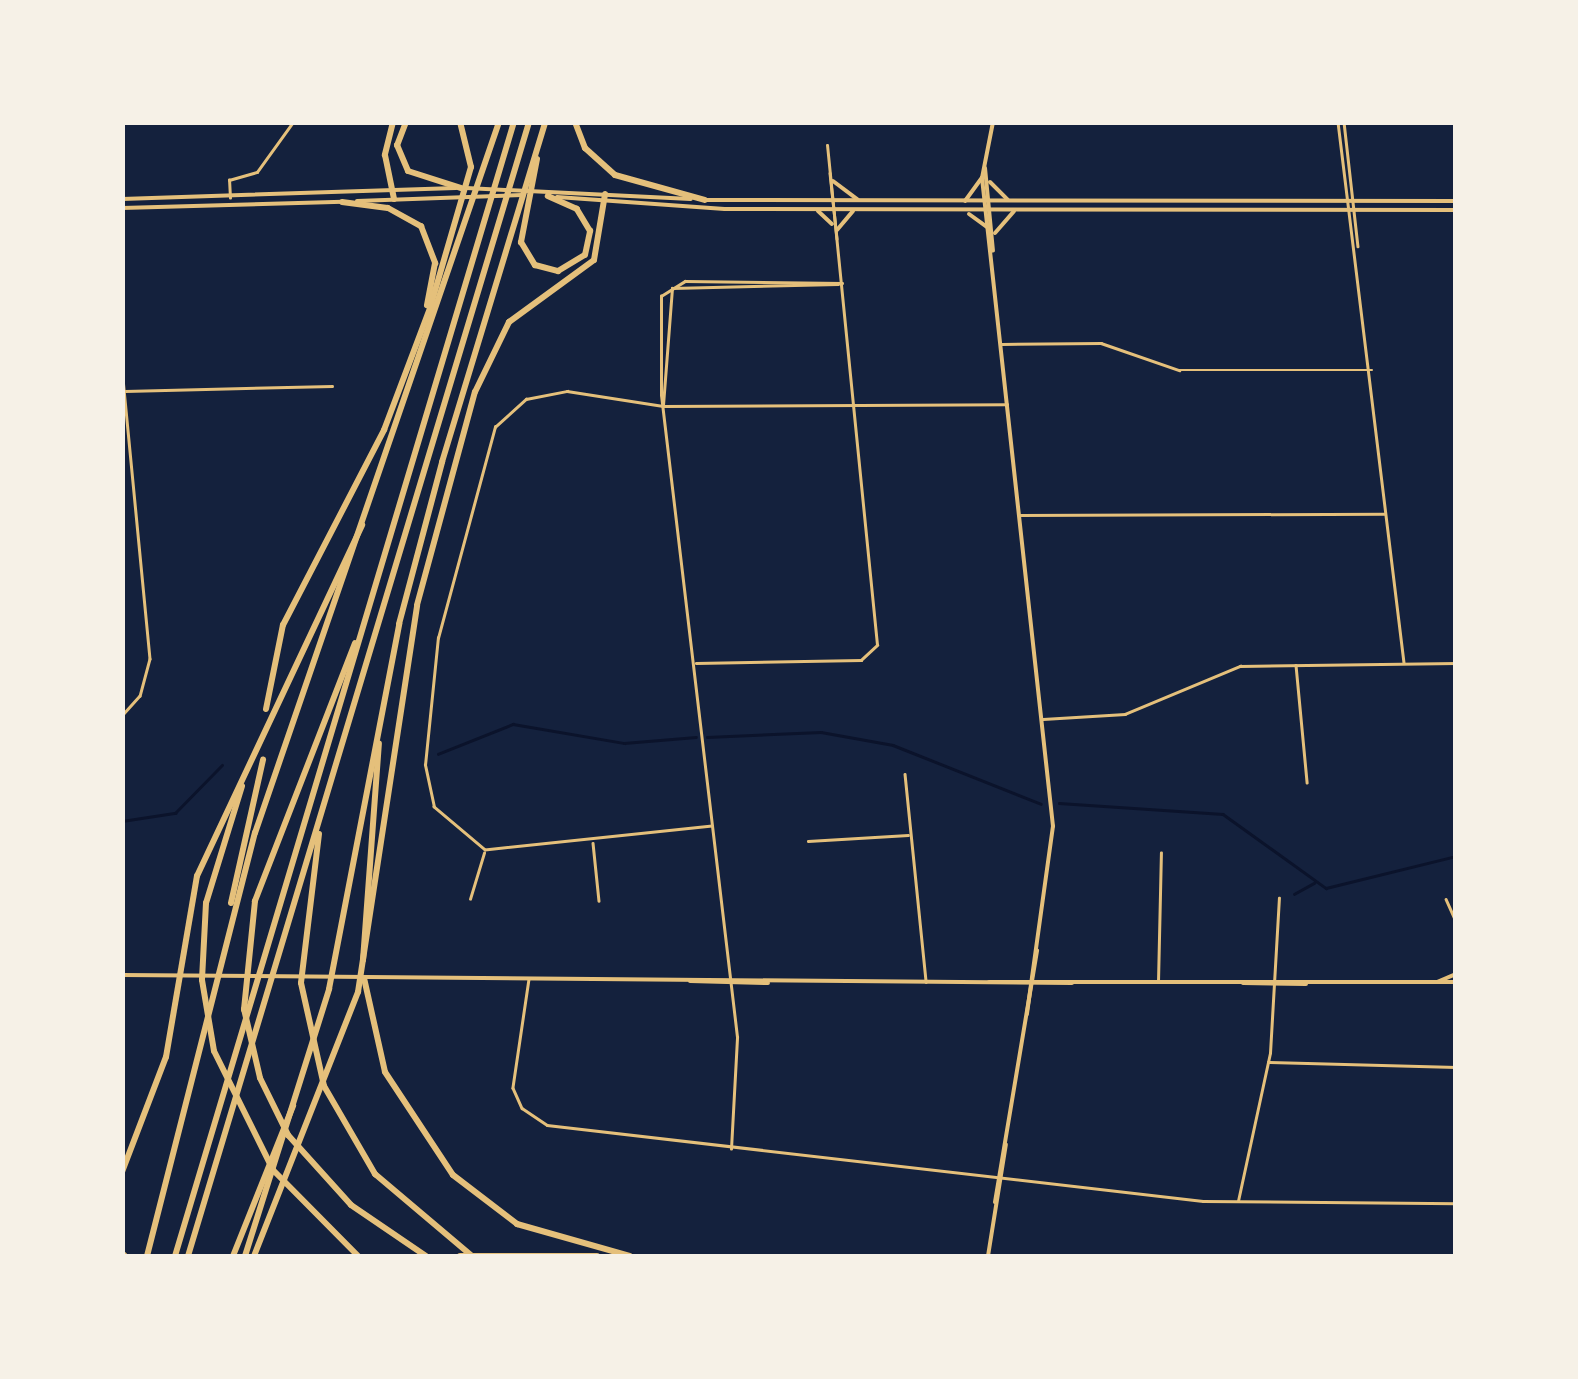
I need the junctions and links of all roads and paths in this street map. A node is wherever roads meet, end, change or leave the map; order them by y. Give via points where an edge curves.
1 (293, 122) edge
2 (393, 122) edge
3 (406, 122) edge
4 (460, 122) edge
5 (499, 122) edge
6 (514, 122) edge
7 (529, 122) edge
8 (545, 122) edge
9 (574, 122) edge
10 (993, 122) edge
11 (1341, 122) edge
12 (826, 145) dead end
13 (537, 147) junction
14 (985, 168) junction
15 (829, 172) junction
16 (982, 178) junction
17 (833, 181) junction
18 (990, 182) junction
19 (460, 191) junction
20 (392, 195) junction
21 (548, 196) junction
22 (605, 197) junction
23 (123, 198) edge
24 (230, 198) junction
25 (705, 200) junction
26 (1008, 200) junction
27 (862, 201) junction
28 (964, 201) junction
29 (988, 201) junction
30 (1352, 201) junction
31 (342, 202) junction
32 (832, 202) junction
33 (1426, 202) junction
34 (1456, 202) edge
35 (124, 209) edge
36 (813, 209) junction
37 (832, 210) junction
38 (856, 210) junction
39 (989, 210) junction
40 (1456, 210) edge
41 (1014, 211) junction
42 (1353, 211) junction
43 (1426, 211) junction
44 (965, 212) junction
45 (832, 224) junction
46 (988, 226) junction
47 (837, 230) junction
48 (995, 233) junction
49 (836, 240) junction
50 (993, 251) junction
51 (842, 283) junction
52 (1002, 344) junction
53 (417, 346) junction
54 (122, 368) edge
55 (1373, 370) junction
56 (332, 386) dead end
57 (125, 390) junction
58 (1008, 404) junction
59 (663, 406) junction
60 (854, 406) junction
61 (372, 506) junction
62 (1387, 514) junction
63 (1020, 515) junction
64 (368, 610) junction
65 (694, 663) junction
66 (1404, 663) junction
67 (1456, 663) edge
68 (1296, 665) junction
69 (383, 708) junction
70 (266, 709) dead end
71 (122, 716) edge
72 (1043, 719) junction
73 (263, 760) dead end
74 (251, 761) junction
75 (332, 774) junction
76 (905, 774) dead end
77 (1307, 782) dead end
78 (712, 826) junction
79 (910, 835) junction
80 (593, 840) junction
81 (808, 842) dead end
82 (486, 850) junction
83 (1161, 853) dead end
84 (1279, 898) dead end
85 (1446, 899) dead end
86 (470, 900) dead end
87 (599, 901) dead end
88 (232, 909) junction
89 (1456, 921) edge
90 (122, 975) edge
91 (1456, 978) edge
92 (528, 979) junction
93 (1032, 979) junction
94 (730, 982) junction
95 (989, 982) junction
96 (926, 983) junction
97 (1072, 983) junction
98 (1158, 983) junction
99 (1273, 984) junction
100 (1031, 987) junction
101 (310, 1058) junction
102 (1268, 1062) junction
103 (1456, 1067) edge
104 (731, 1149) junction
105 (122, 1172) edge
106 (1001, 1172) junction
107 (1238, 1202) junction
108 (1456, 1203) edge
109 (147, 1256) edge
110 (175, 1256) edge
111 (188, 1256) edge
112 (232, 1256) edge
113 (245, 1256) edge
114 (254, 1256) edge
115 (358, 1256) edge
116 (426, 1256) edge
117 (460, 1256) edge
118 (472, 1256) edge
119 (597, 1256) edge
120 (630, 1256) edge
121 (988, 1256) edge

1 - 24 street via 254,174 229,180
2 - 20 highway
3 - 19 highway via 397,139 403,166 424,182
4 - 53 highway via 471,167
5 - 61 highway
6 - 64 highway
7 - 75 highway
8 - 13 highway
9 - 25 highway via 585,148 615,175
10 - 14 main road
11 - 30 street
12 - 15 street
13 - 21 highway via 521,242 538,267 562,271 586,255 590,228
13 - 69 highway via 442,462
14 - 16 main road
14 - 18 main road
15 - 17 street
15 - 32 street
16 - 28 main road
16 - 29 main road
17 - 27 main road
17 - 32 street
18 - 26 main road
18 - 29 main road
19 - 20 main road
19 - 21 main road
19 - 22 main road via 540,189
20 - 24 main road
20 - 31 main road
21 - 22 main road
22 - 25 main road
22 - 36 main road
22 - 114 highway via 594,260 520,310 496,340 450,470 417,605 358,992
23 - 24 main road
25 - 32 main road
26 - 29 main road
26 - 30 main road
27 - 28 main road
27 - 32 main road
28 - 29 main road
29 - 39 main road
30 - 33 main road
30 - 42 street
31 - 35 main road
31 - 53 highway via 406,214 431,242
32 - 37 street
33 - 34 main road
33 - 43 main road
36 - 37 main road
36 - 45 main road
37 - 38 main road
37 - 45 street
37 - 47 street
38 - 44 main road
38 - 47 main road
39 - 41 main road
39 - 44 main road
39 - 46 main road
39 - 48 main road
40 - 43 main road
41 - 42 main road
41 - 48 main road
42 - 43 main road
42 - 55 street
44 - 46 main road
45 - 49 street
46 - 50 main road
47 - 49 street
48 - 50 main road
49 - 51 street
50 - 52 main road
51 - 59 street via 670,289
51 - 60 street
52 - 55 street via 1101,343 1179,370
52 - 58 main road
53 - 70 highway via 284,625
54 - 57 street
55 - 62 street
56 - 57 street
57 - 71 street via 150,659 140,696
58 - 60 street
58 - 63 main road
59 - 60 street
59 - 65 street
59 - 82 street via 593,392 538,394 506,413 488,440 440,623 425,765 438,814
60 - 65 street via 875,650 856,660
61 - 74 highway
61 - 88 highway
62 - 63 street
62 - 66 street
63 - 72 main road
64 - 110 highway
64 - 116 highway via 277,838 243,962 260,1078 274,1111 306,1160
65 - 78 street
66 - 67 street
66 - 68 street
68 - 72 street via 1228,669 1116,716
68 - 77 street
69 - 101 highway via 335,964
69 - 120 highway via 362,947 367,1008 394,1091 452,1175 517,1224
72 - 93 main road via 1053,833
73 - 88 highway
74 - 105 highway via 197,876 156,1093
74 - 115 highway via 206,903 202,961 214,1051 261,1152 290,1192
75 - 111 highway
75 - 118 highway via 301,960 305,1014 336,1110 375,1174
76 - 79 street
78 - 80 street
78 - 94 street
79 - 81 street
79 - 96 street
80 - 82 street
80 - 87 street
82 - 86 street
83 - 98 street
84 - 99 street
85 - 89 street
88 - 109 highway
90 - 92 main road
91 - 99 main road
92 - 94 main road
92 - 104 street via 512,1080 529,1116
93 - 95 main road
93 - 97 main road
93 - 100 main road
94 - 96 main road
94 - 104 street via 739,1090
95 - 96 main road
95 - 100 main road
97 - 98 main road
97 - 100 main road
98 - 99 main road
99 - 102 street
100 - 106 main road
101 - 112 highway
101 - 113 highway
102 - 103 street
102 - 107 street via 1240,1160
104 - 106 street
106 - 107 street
106 - 121 main road
107 - 108 street
117 - 119 highway

